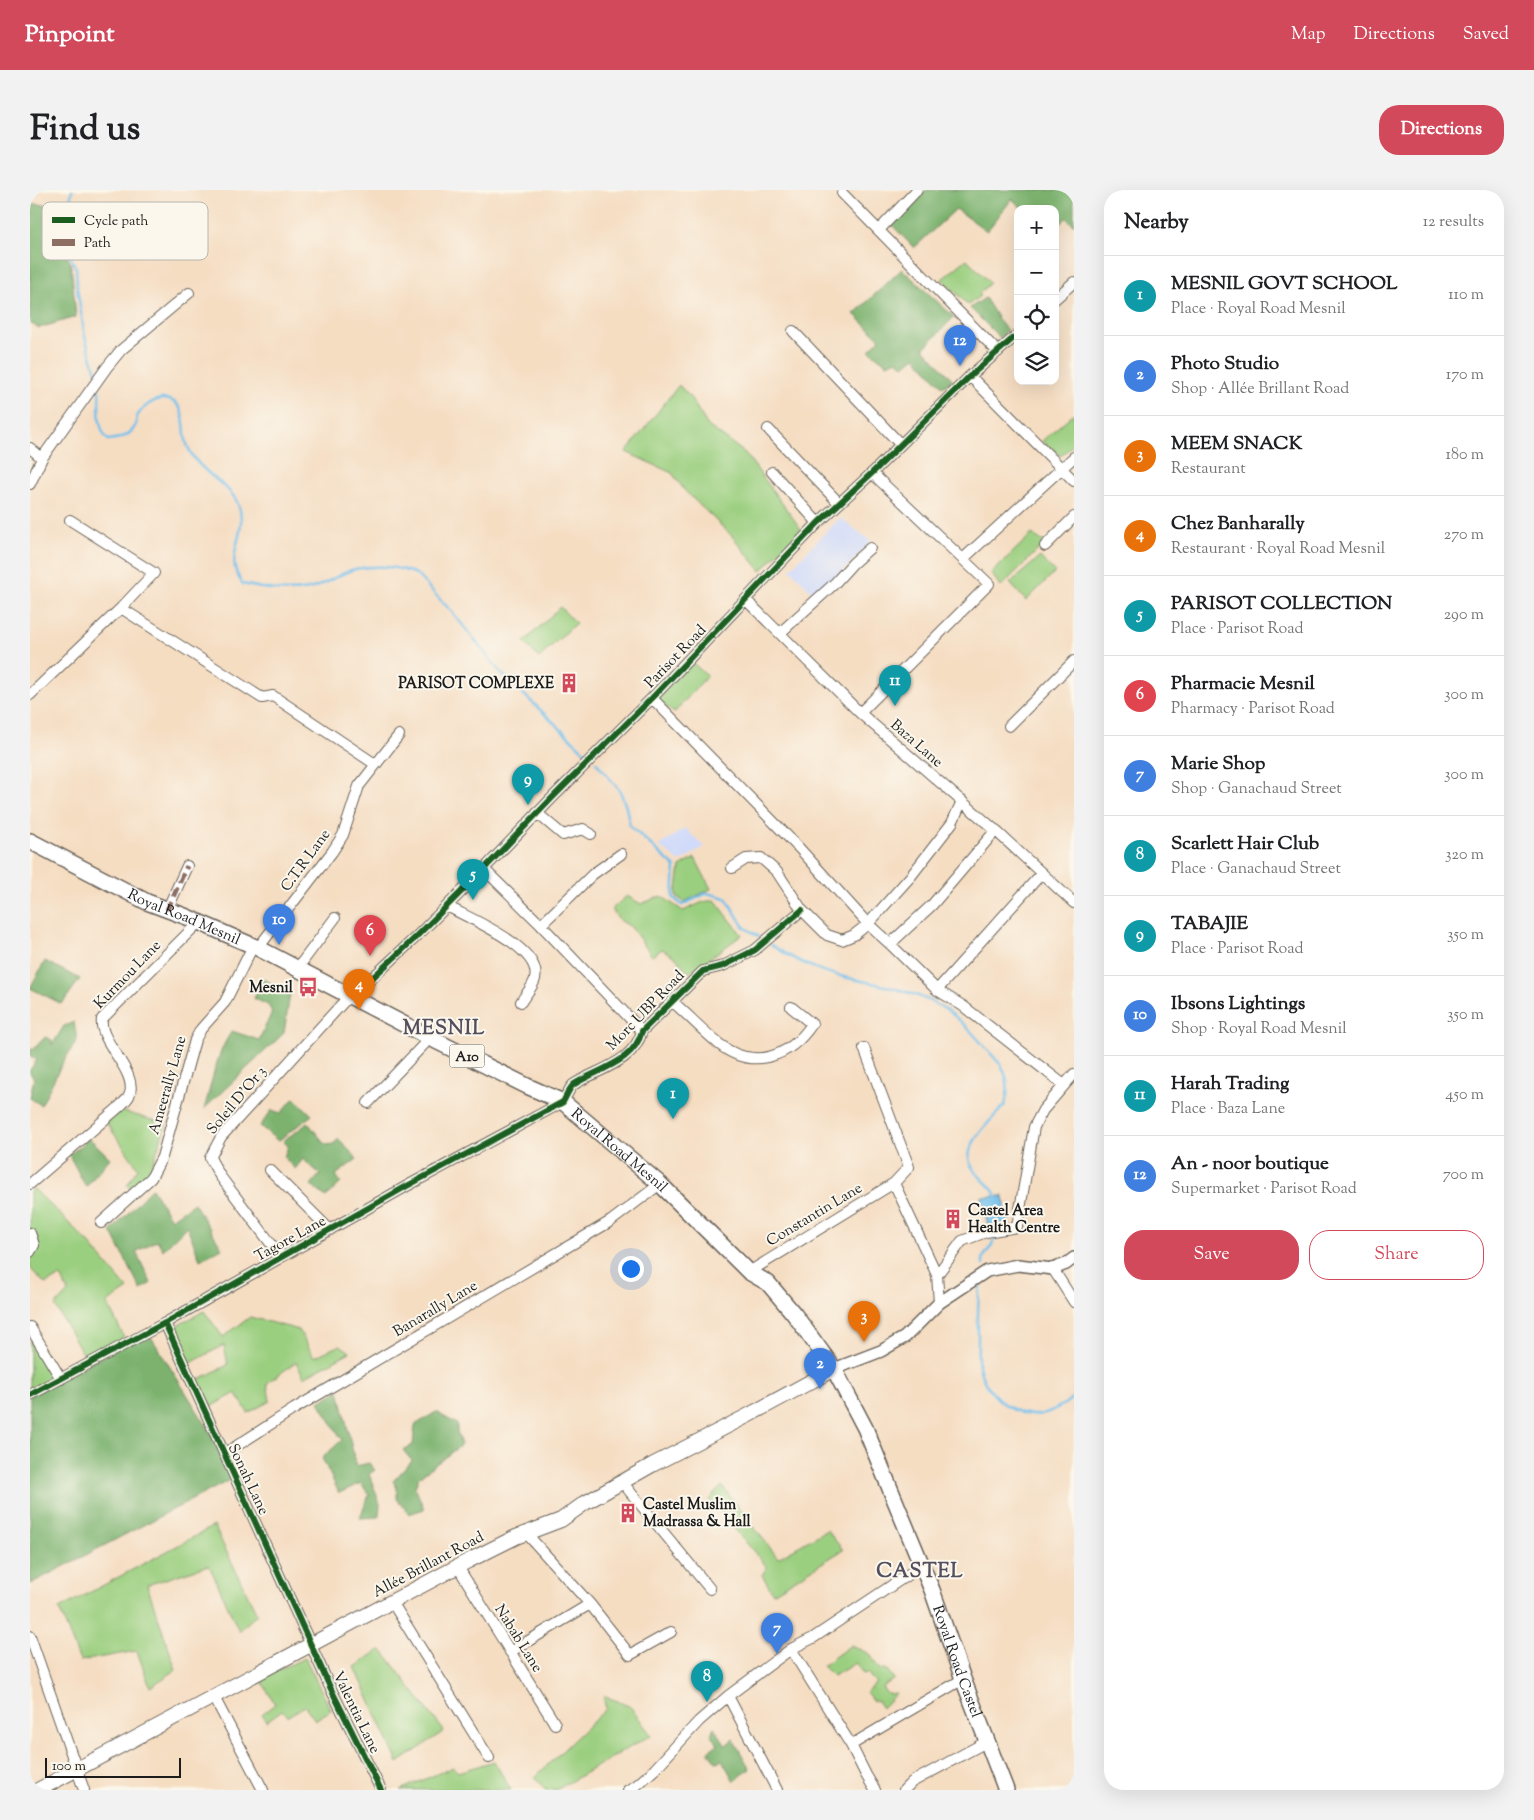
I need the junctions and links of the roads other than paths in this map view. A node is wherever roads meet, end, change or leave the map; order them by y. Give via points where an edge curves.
1 (917, 190) edge
2 (842, 193) dead end
3 (879, 230) junction
4 (1074, 282) edge
5 (189, 293) dead end
6 (1059, 295) edge
7 (794, 331) dead end
8 (1014, 338) edge
9 (998, 352) junction
10 (970, 376) junction
11 (768, 429) dead end
12 (900, 444) junction
13 (30, 448) edge
14 (1074, 457) edge
15 (42, 458) junction
16 (1062, 469) junction
17 (772, 472) dead end
18 (872, 473) junction
19 (1074, 481) edge
20 (30, 484) edge
21 (839, 503) junction
22 (1074, 517) edge
23 (70, 520) dead end
24 (818, 523) junction
25 (1046, 546) dead end
26 (870, 548) dead end
27 (964, 558) junction
28 (746, 600) junction
29 (121, 608) junction
30 (780, 633) junction
31 (1074, 660) edge
32 (30, 695) edge
33 (652, 698) junction
34 (860, 713) junction
35 (1009, 726) dead end
36 (399, 735) dead end
37 (376, 764) junction
38 (962, 801) junction
39 (538, 813) junction
40 (995, 830) junction
41 (591, 834) dead end
42 (30, 841) edge
43 (621, 854) dead end
44 (187, 866) dead end
45 (732, 868) dead end
46 (484, 870) junction
47 (1042, 873) junction
48 (1074, 902) edge
49 (447, 906) junction
50 (166, 910) junction
51 (802, 910) junction
52 (334, 918) dead end
53 (199, 922) junction
54 (542, 924) junction
55 (868, 924) junction
56 (890, 944) junction
57 (255, 947) junction
58 (297, 969) junction
59 (937, 990) junction
60 (350, 997) junction
61 (521, 1002) dead end
62 (673, 1002) junction
63 (791, 1007) dead end
64 (642, 1031) junction
65 (430, 1038) junction
66 (864, 1048) dead end
67 (1074, 1074) edge
68 (1064, 1085) junction
69 (563, 1102) junction
70 (368, 1103) dead end
71 (270, 1170) dead end
72 (894, 1183) junction
73 (30, 1184) edge
74 (660, 1184) junction
75 (101, 1223) dead end
76 (330, 1230) junction
77 (30, 1233) edge
78 (30, 1252) edge
79 (281, 1257) junction
80 (1074, 1258) edge
81 (1054, 1269) junction
82 (749, 1272) junction
83 (938, 1274) junction
84 (1074, 1302) edge
85 (939, 1303) junction
86 (165, 1323) junction
87 (30, 1327) edge
88 (834, 1369) junction
89 (61, 1379) junction
90 (30, 1395) edge
91 (224, 1454) junction
92 (622, 1482) junction
93 (526, 1533) junction
94 (921, 1566) junction
95 (458, 1567) junction
96 (710, 1589) dead end
97 (392, 1602) junction
98 (590, 1604) junction
99 (671, 1632) dead end
100 (30, 1636) edge
101 (312, 1646) junction
102 (791, 1649) junction
103 (510, 1652) junction
104 (963, 1679) junction
105 (728, 1696) junction
106 (214, 1697) junction
107 (555, 1724) dead end
108 (988, 1741) junction
109 (851, 1745) junction
110 (489, 1758) dead end
111 (77, 1770) junction
112 (38, 1790) edge
113 (84, 1790) edge
114 (263, 1790) edge
115 (381, 1790) edge
116 (628, 1790) edge
117 (777, 1790) edge
118 (875, 1790) edge
119 (904, 1790) edge
120 (1006, 1790) edge

1 - 3 street
2 - 3 street
3 - 9 street
4 - 6 street
5 - 15 street via 121,350
7 - 12 street
8 - 9 street, Parisot Road
9 - 10 street, Parisot Road
10 - 12 street, Parisot Road
10 - 16 street
11 - 21 street
12 - 18 street, Parisot Road
13 - 15 street
14 - 16 street
15 - 20 street
16 - 19 street
16 - 27 street
17 - 24 street
18 - 21 street, Parisot Road
18 - 27 street
21 - 24 street, Parisot Road
22 - 25 street
23 - 29 street via 154,574
24 - 28 street, Parisot Road
26 - 30 street
27 - 34 street via 989,584
28 - 30 street, Baza Lane
28 - 33 street, Parisot Road
29 - 32 street
29 - 37 street via 262,698 273,696
30 - 34 street, Baza Lane
31 - 35 street
33 - 39 street, Parisot Road
33 - 55 street via 799,848
34 - 38 street, Baza Lane
36 - 37 street, C.T.R Lane
37 - 57 street, C.T.R Lane via 359,786 343,836
38 - 40 street, Baza Lane
38 - 55 street via 934,849
39 - 41 street via 563,835 583,829
39 - 46 street, Parisot Road
40 - 47 street, Baza Lane
40 - 56 street via 932,905
42 - 50 main road, Royal Road Mesnil / A10
43 - 54 street via 593,874
44 - 50 street
45 - 51 street via 746,859 761,858 777,872
46 - 49 street, Parisot Road
46 - 54 street
47 - 48 street, Baza Lane
47 - 59 street
49 - 60 street, Parisot Road
49 - 61 street via 510,940 532,960 535,979
50 - 53 main road, Royal Road Mesnil / A10
51 - 55 street via 827,935 842,940
51 - 62 street, Morc UBP Road via 755,950 723,966 703,971
52 - 58 street
53 - 57 main road, Royal Road Mesnil / A10
53 - 73 street, Kurmou Lane via 102,1019 106,1038 132,1086 129,1096
54 - 64 street
55 - 56 street
56 - 59 street
57 - 58 main road, Royal Road Mesnil / A10
57 - 75 street, Ameerally Lane via 225,1002 200,1029 195,1040 162,1157 151,1178
58 - 60 main road, Royal Road Mesnil / A10
59 - 68 street via 963,1006
60 - 65 main road, Royal Road Mesnil / A10
60 - 79 street, Soleil D'Or 3 via 221,1137 210,1158
62 - 63 street via 720,1045 739,1055 764,1059 786,1051 806,1034 812,1024
62 - 64 street, Morc UBP Road
64 - 69 street, Morc UBP Road via 639,1041 627,1054 612,1066 572,1086
65 - 69 main road, Royal Road Mesnil / A10
65 - 70 street
66 - 72 street via 909,1167
67 - 68 street
68 - 83 street via 1043,1110 1034,1127 1015,1228 986,1232 962,1241
69 - 74 main road, Royal Road Mesnil / A10
69 - 76 street, Tagore Lane
71 - 76 street
72 - 82 street, Constantin Lane
72 - 83 street
74 - 82 main road, Royal Road Mesnil / A10
74 - 91 street, Banarally Lane via 611,1220
76 - 79 street, Tagore Lane
77 - 78 street via 34,1245
79 - 86 street, Tagore Lane
80 - 81 street
81 - 84 street
81 - 85 street via 1018,1266 987,1271
82 - 88 main road, Royal Road Mesnil / A10 via 768,1284
83 - 85 street
85 - 88 street via 905,1336 880,1351
86 - 89 street, Tagore Lane
86 - 91 street, Sonah Lane
87 - 89 street
88 - 92 main road, Allée Brillant Road
88 - 94 main road, Royal Road Castel / A10 via 864,1428
89 - 90 street, Tagore Lane
91 - 101 street, Sonah Lane
92 - 93 main road, Allée Brillant Road via 561,1520
92 - 96 street
93 - 95 main road, Allée Brillant Road
93 - 98 street
94 - 102 street via 813,1638
94 - 104 main road, Royal Road Castel / A10
95 - 97 main road, Allée Brillant Road
95 - 103 street, Nabab Lane
97 - 101 main road, Allée Brillant Road
97 - 110 street
98 - 99 street via 630,1655
98 - 103 street
100 - 111 street
101 - 106 main road, Allée Brillant Road
101 - 115 street, Valentia Lane
102 - 105 street
102 - 109 street
103 - 107 street, Nabab Lane
104 - 108 main road, Royal Road Castel / A10
104 - 109 street
105 - 116 street via 699,1721 654,1770
105 - 117 street
106 - 111 main road, Allée Brillant Road
106 - 114 street
108 - 119 street via 912,1782
108 - 120 main road, Royal Road Castel / A10
109 - 118 street
111 - 112 main road, Allée Brillant Road
111 - 113 street

